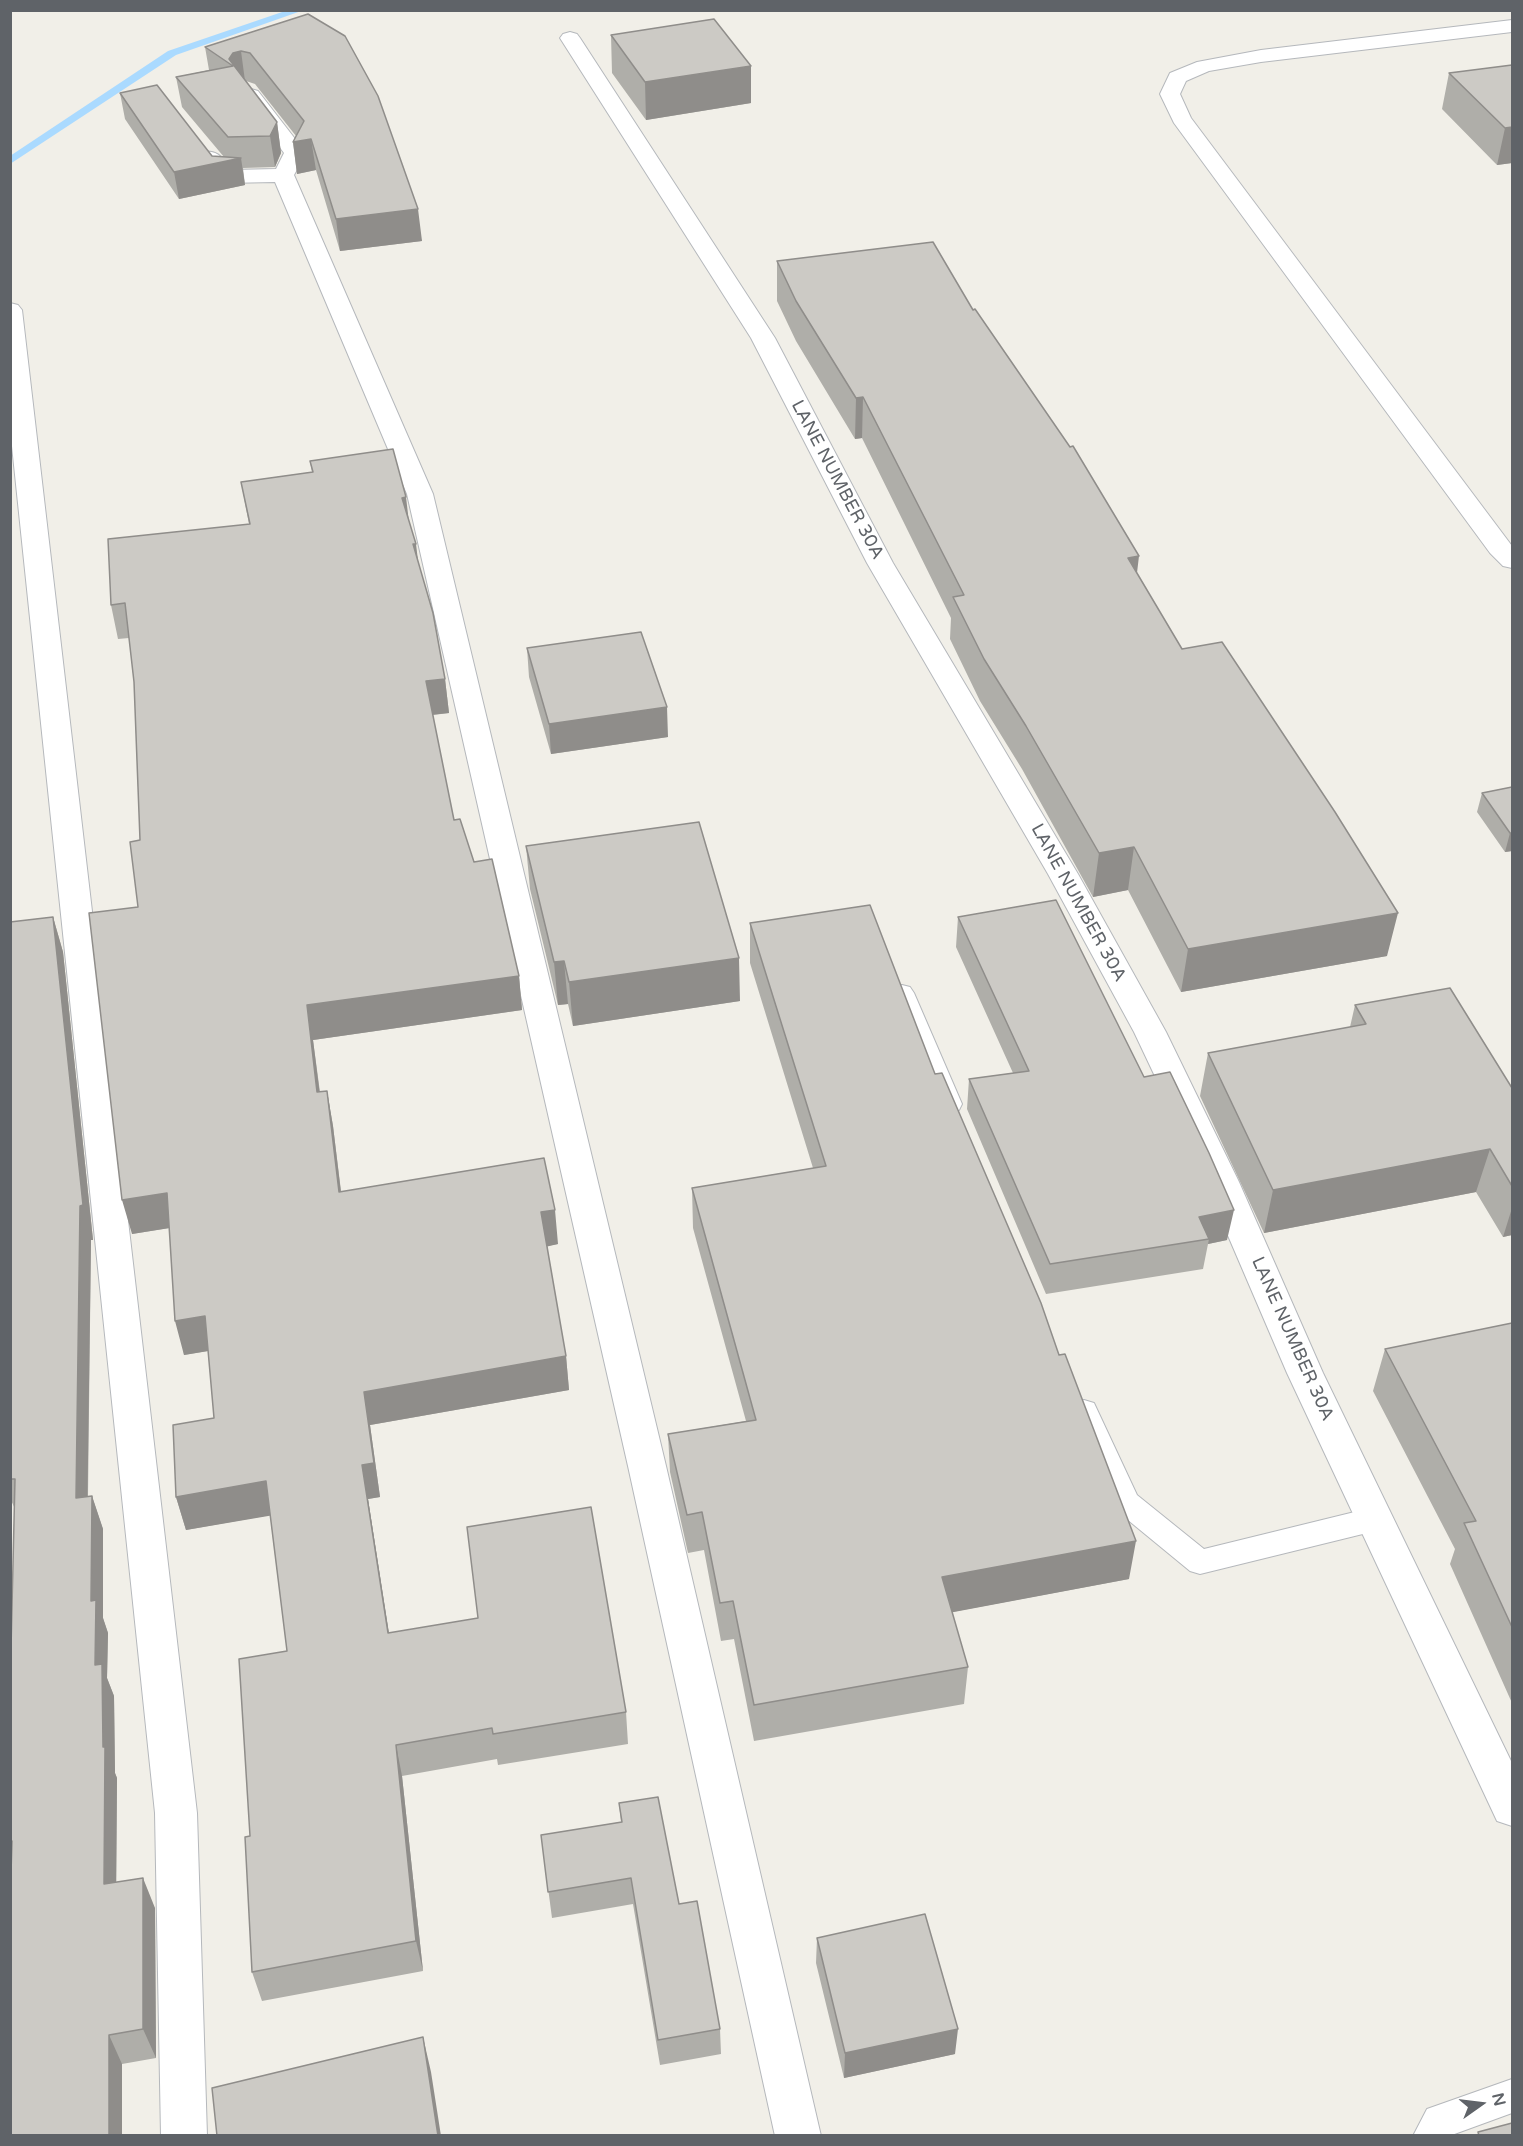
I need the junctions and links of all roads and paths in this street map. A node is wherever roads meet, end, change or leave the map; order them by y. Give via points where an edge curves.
1 (1512, 26) edge
2 (570, 38) dead end
3 (246, 89) edge
4 (196, 141) edge
5 (282, 175) junction
6 (10, 310) edge
7 (1512, 560) edge
8 (893, 971) edge
9 (958, 1122) edge
10 (1074, 1390) edge
11 (1375, 1519) junction
12 (1512, 1807) edge
13 (1512, 2096) edge
14 (184, 2136) edge
15 (798, 2136) edge
16 (1430, 2136) edge

1 - 7 street via 1204,66 1178,77 1170,94 1188,128
2 - 11 street, LANE NUMBER 30A via 762,338 880,562 1063,874 1150,1032
3 - 5 street via 294,153
4 - 5 street via 226,177
5 - 15 street via 420,494 650,1477
6 - 14 street via 176,1813
8 - 9 lane
10 - 11 lane via 1127,1503 1200,1562
11 - 12 street, LANE NUMBER 30A
13 - 16 lane via 1439,2121

